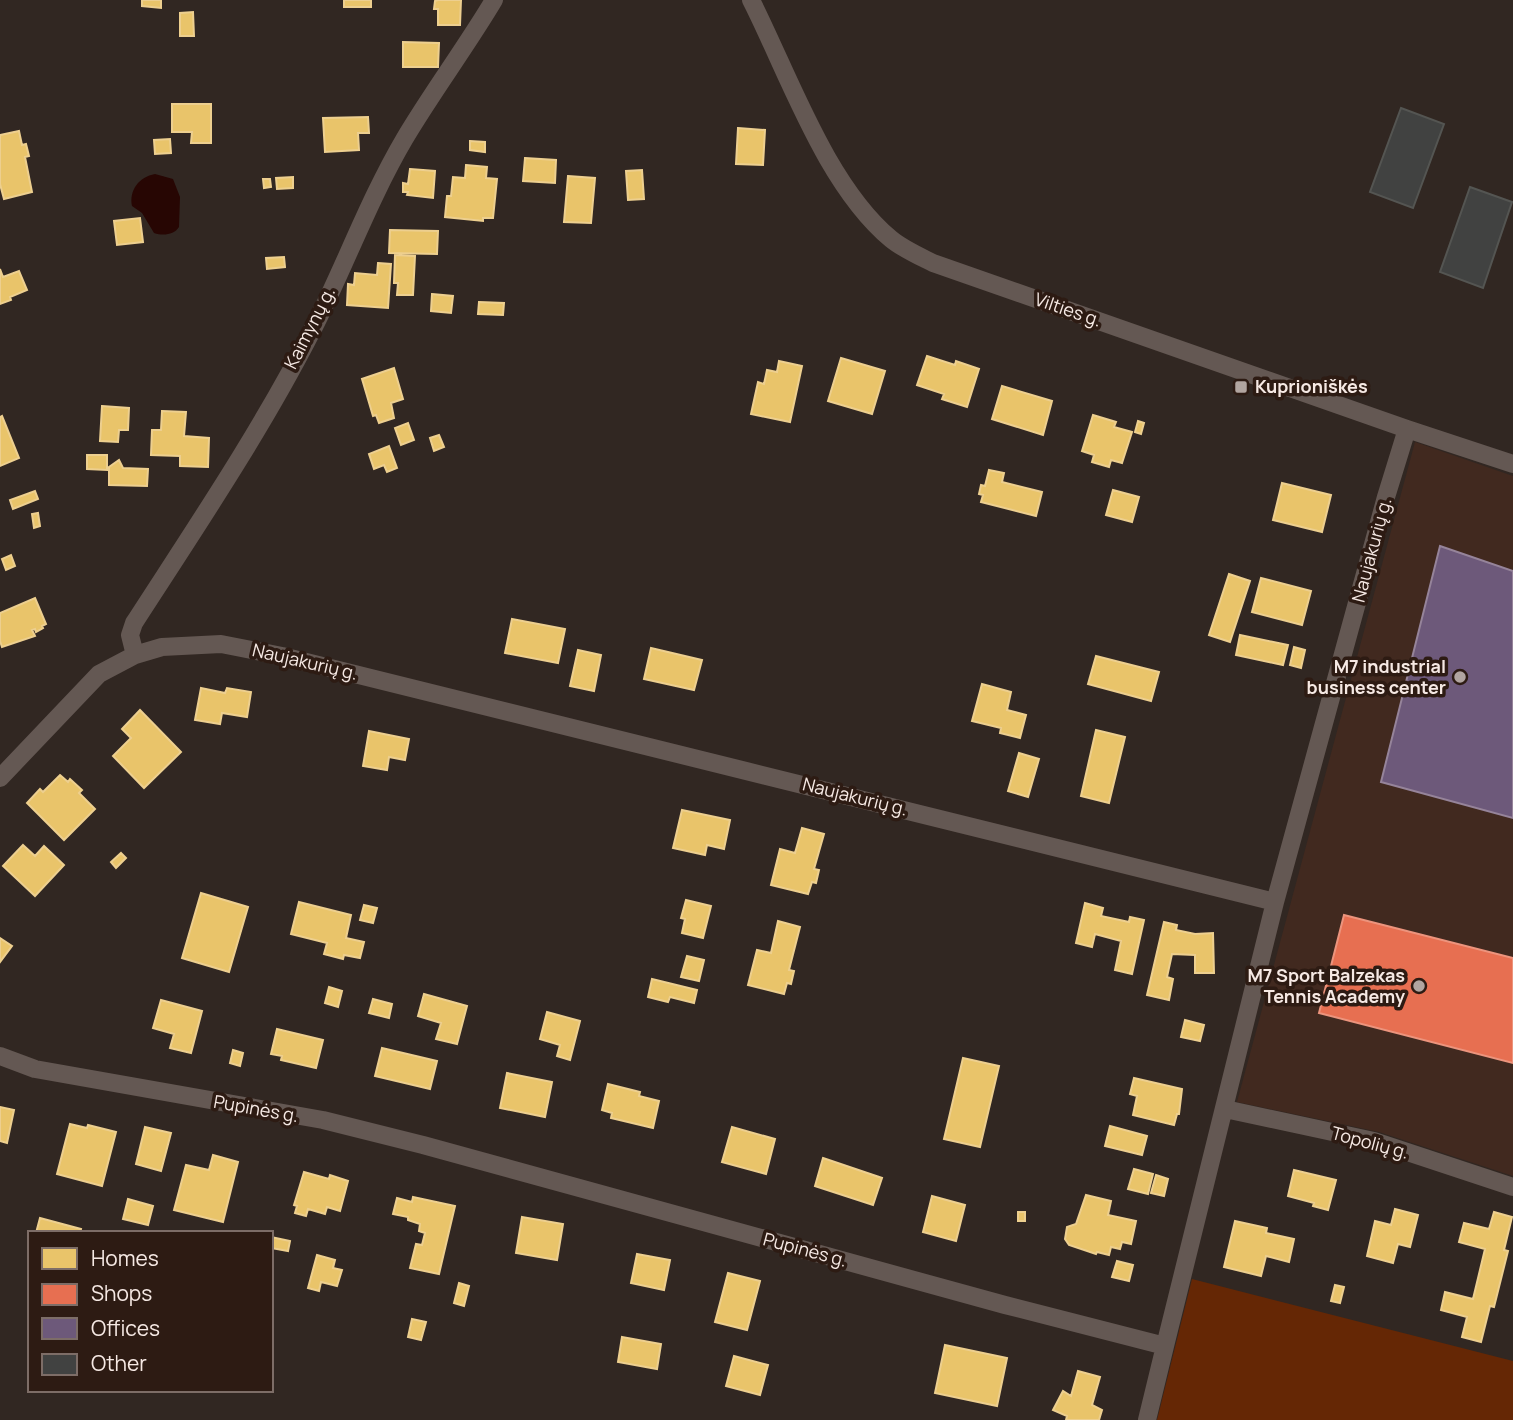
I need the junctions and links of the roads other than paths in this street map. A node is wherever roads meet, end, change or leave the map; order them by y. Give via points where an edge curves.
1 (494, 0) edge
2 (751, 0) edge
3 (1407, 429) junction
4 (1513, 464) edge
5 (135, 655) junction
6 (0, 778) edge
7 (1275, 902) junction
8 (0, 1056) edge
9 (1225, 1109) junction
10 (1513, 1187) edge
11 (1165, 1346) junction
12 (1147, 1420) edge

1 - 5 street, Kaimynų g. via 405,138 357,229 313,328 268,409 134,623 130,635
2 - 3 street, Vilties g. via 836,171 858,204 893,240 933,263
3 - 4 street, Vilties g.
3 - 7 street, Naujakurių g.
5 - 6 street, Naujakurių g. via 99,674
5 - 7 street, Naujakurių g. via 162,648 221,644 282,656
7 - 9 street
8 - 11 street, Pupinės g. via 35,1069 323,1120
9 - 10 street, Topolių g. via 1374,1141
9 - 11 street
11 - 12 street

